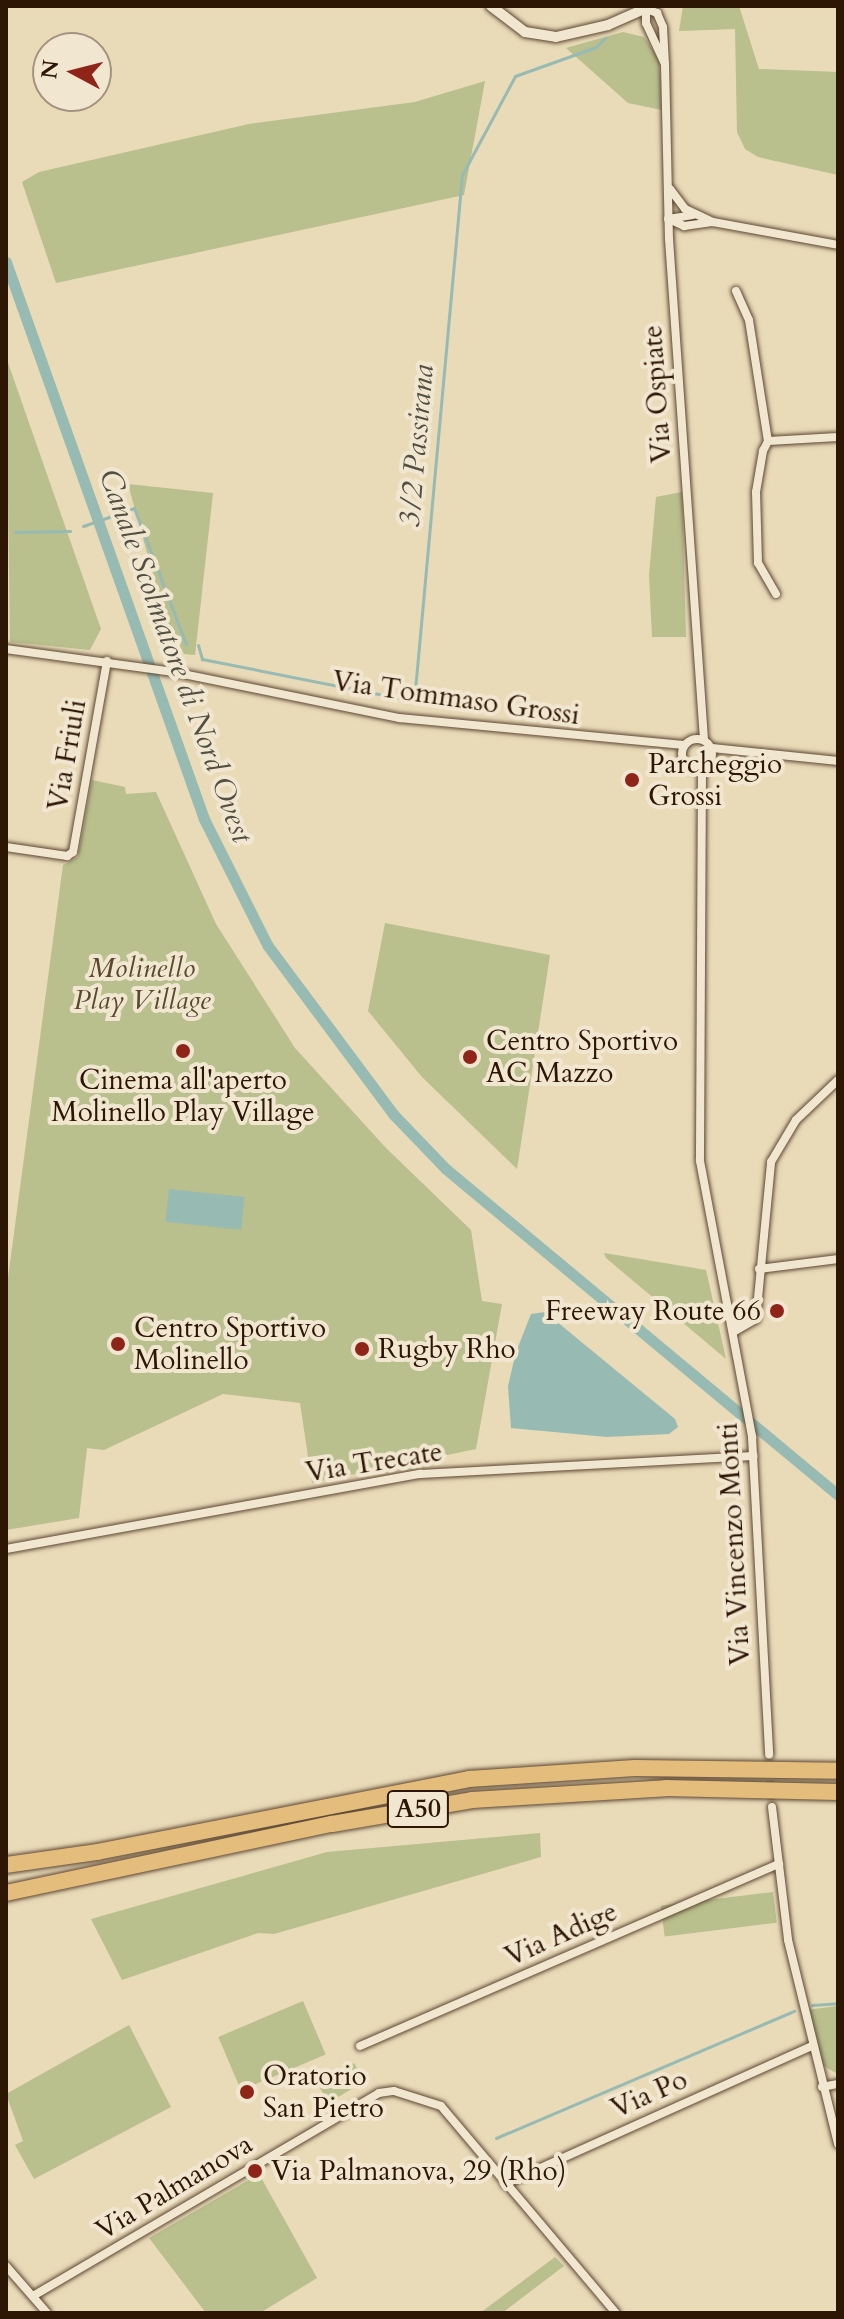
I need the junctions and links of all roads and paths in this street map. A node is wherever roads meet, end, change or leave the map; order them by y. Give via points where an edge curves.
1 (491, 6) edge
2 (648, 8) edge
3 (665, 64) junction
4 (668, 185) junction
5 (698, 216) junction
6 (668, 219) junction
7 (713, 222) junction
8 (838, 245) edge
9 (736, 291) dead end
10 (838, 437) edge
11 (768, 441) junction
12 (776, 594) dead end
13 (6, 649) edge
14 (107, 661) junction
15 (700, 739) junction
16 (712, 748) junction
17 (683, 750) junction
18 (731, 753) junction
19 (712, 758) junction
20 (838, 761) edge
21 (702, 769) junction
22 (6, 847) edge
23 (838, 1080) edge
24 (838, 1259) edge
25 (759, 1269) junction
26 (734, 1327) junction
27 (754, 1456) junction
28 (6, 1549) edge
29 (769, 1755) tunnel mouth
30 (838, 1771) edge
31 (838, 1792) edge
32 (772, 1807) tunnel mouth
33 (779, 1864) junction
34 (6, 1865) edge
35 (6, 1893) edge
36 (360, 2046) dead end
37 (812, 2046) junction
38 (838, 2084) edge
39 (822, 2087) junction
40 (838, 2144) edge
41 (505, 2184) junction
42 (6, 2266) edge
43 (33, 2296) junction
44 (47, 2313) edge
45 (616, 2313) edge

1 - 2 street via 525,32 556,37
2 - 3 street, Via Ospiate via 646,23
2 - 3 street, Via Ospiate via 662,20
3 - 4 street, Via Ospiate
4 - 5 street via 681,205
4 - 6 street, Via Ospiate
5 - 6 street
5 - 7 street
6 - 7 street via 684,226
6 - 15 street, Via Ospiate
7 - 8 street
9 - 11 street via 749,320
10 - 11 street
11 - 12 street via 756,484 757,549 761,574
13 - 14 street, Via Tommaso Grossi
14 - 17 street, Via Tommaso Grossi via 399,718
14 - 22 street, Via Friuli via 70,855
15 - 16 street
15 - 17 street
16 - 18 street
16 - 19 street
17 - 21 street via 689,766
18 - 19 street
18 - 20 street
19 - 21 street
21 - 26 street via 700,1161
23 - 25 street via 796,1120 773,1156
24 - 25 street
25 - 26 street via 756,1315 749,1327
26 - 27 street, Via Vincenzo Monti
27 - 28 street, Via Trecate via 420,1474
27 - 29 street, Via Vincenzo Monti
30 - 34 highway, A50 via 706,1766 500,1775 375,1794 111,1850
31 - 35 highway, A50 via 666,1788 472,1800
32 - 33 street
33 - 36 street, Via Adige
33 - 37 street via 788,1940
37 - 39 street
37 - 41 street, Via Po
38 - 39 street
39 - 40 street
41 - 43 street, Via Palmanova via 441,2106 413,2093 379,2093
41 - 45 street, Via Palmanova
42 - 43 street
43 - 44 street

